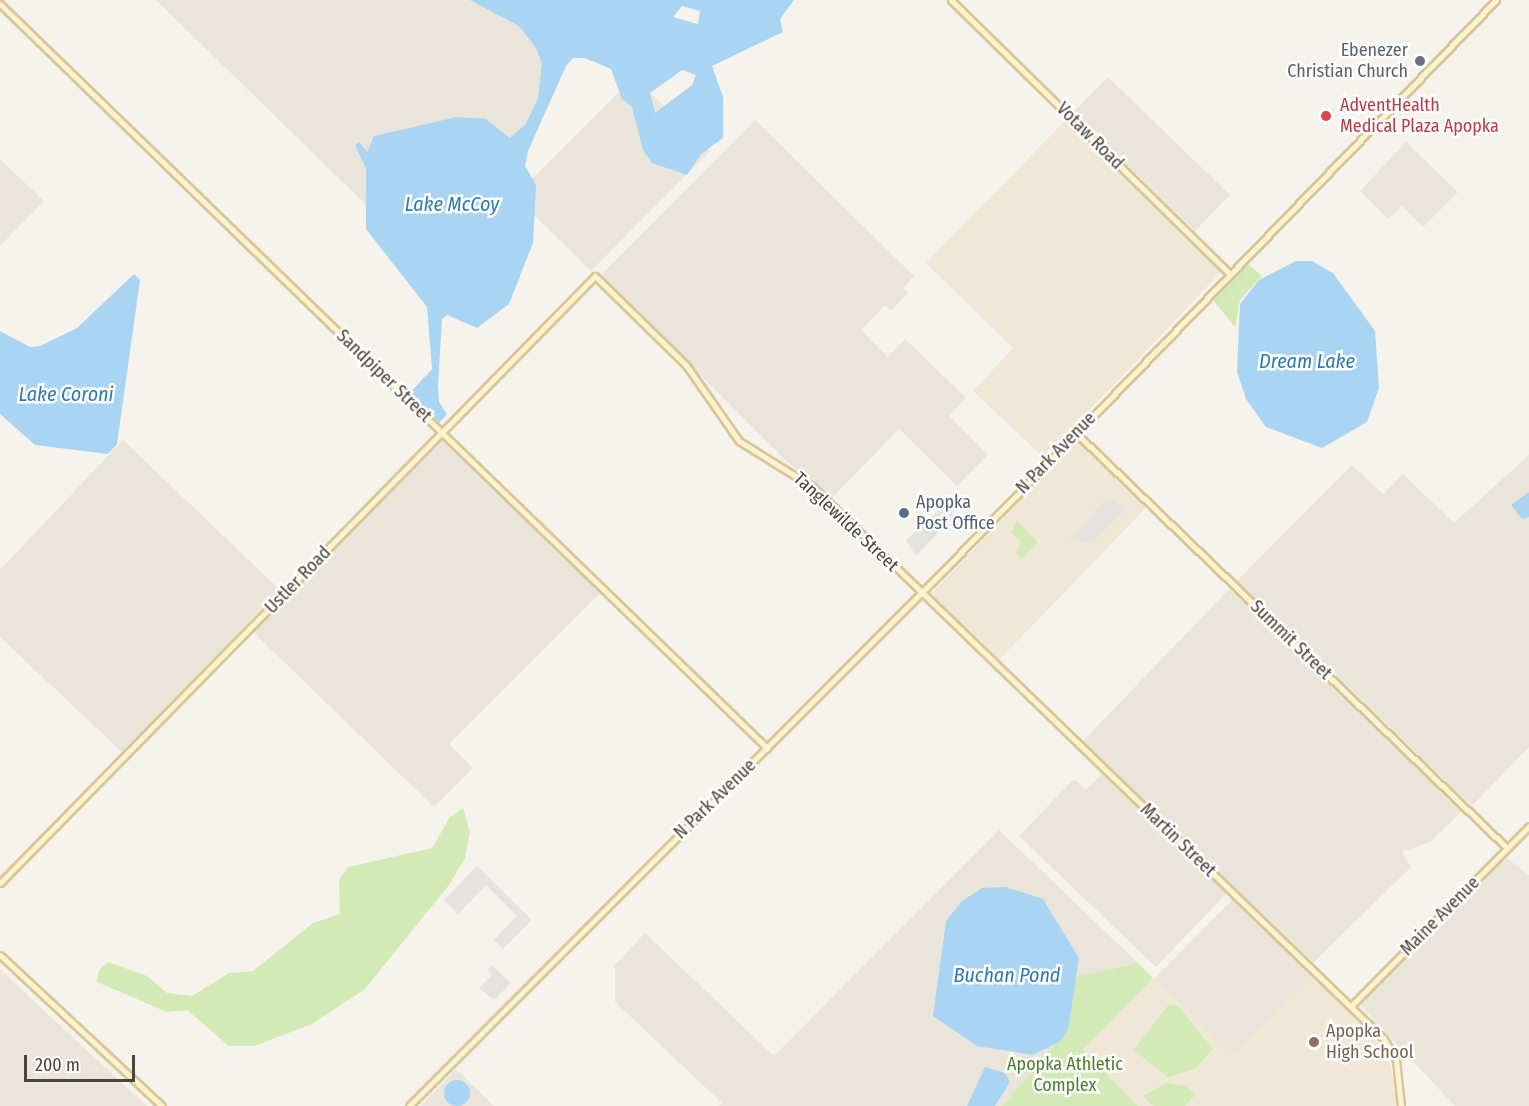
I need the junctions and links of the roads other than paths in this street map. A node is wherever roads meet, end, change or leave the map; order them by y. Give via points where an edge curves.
1 (951, 0) edge
2 (1496, 0) edge
3 (0, 4) edge
4 (1229, 273) junction
5 (595, 276) joint
6 (442, 431) junction
7 (1076, 433) junction
8 (921, 593) junction
9 (767, 748) junction
10 (1529, 826) edge
11 (1507, 848) junction
12 (0, 883) edge
13 (0, 955) edge
14 (1351, 1006) junction
15 (162, 1106) edge
16 (409, 1106) edge
17 (1401, 1106) edge

1 - 4 street, Votaw Road
2 - 4 street, N Park Avenue
3 - 6 street, Sandpiper Street
4 - 7 street, N Park Avenue
5 - 6 street, Ustler Road
5 - 8 street, Tanglewilde Street via 686,365 740,441 813,487
6 - 9 street, Sandpiper Street
6 - 12 street, Ustler Road
7 - 8 street, N Park Avenue
7 - 11 street, Summit Street
8 - 9 street, N Park Avenue
8 - 14 street, Martin Street
9 - 16 street, N Park Avenue
10 - 11 street, Maine Avenue
11 - 14 street, Maine Avenue
13 - 15 street
14 - 17 street, Martin Street via 1394,1053

